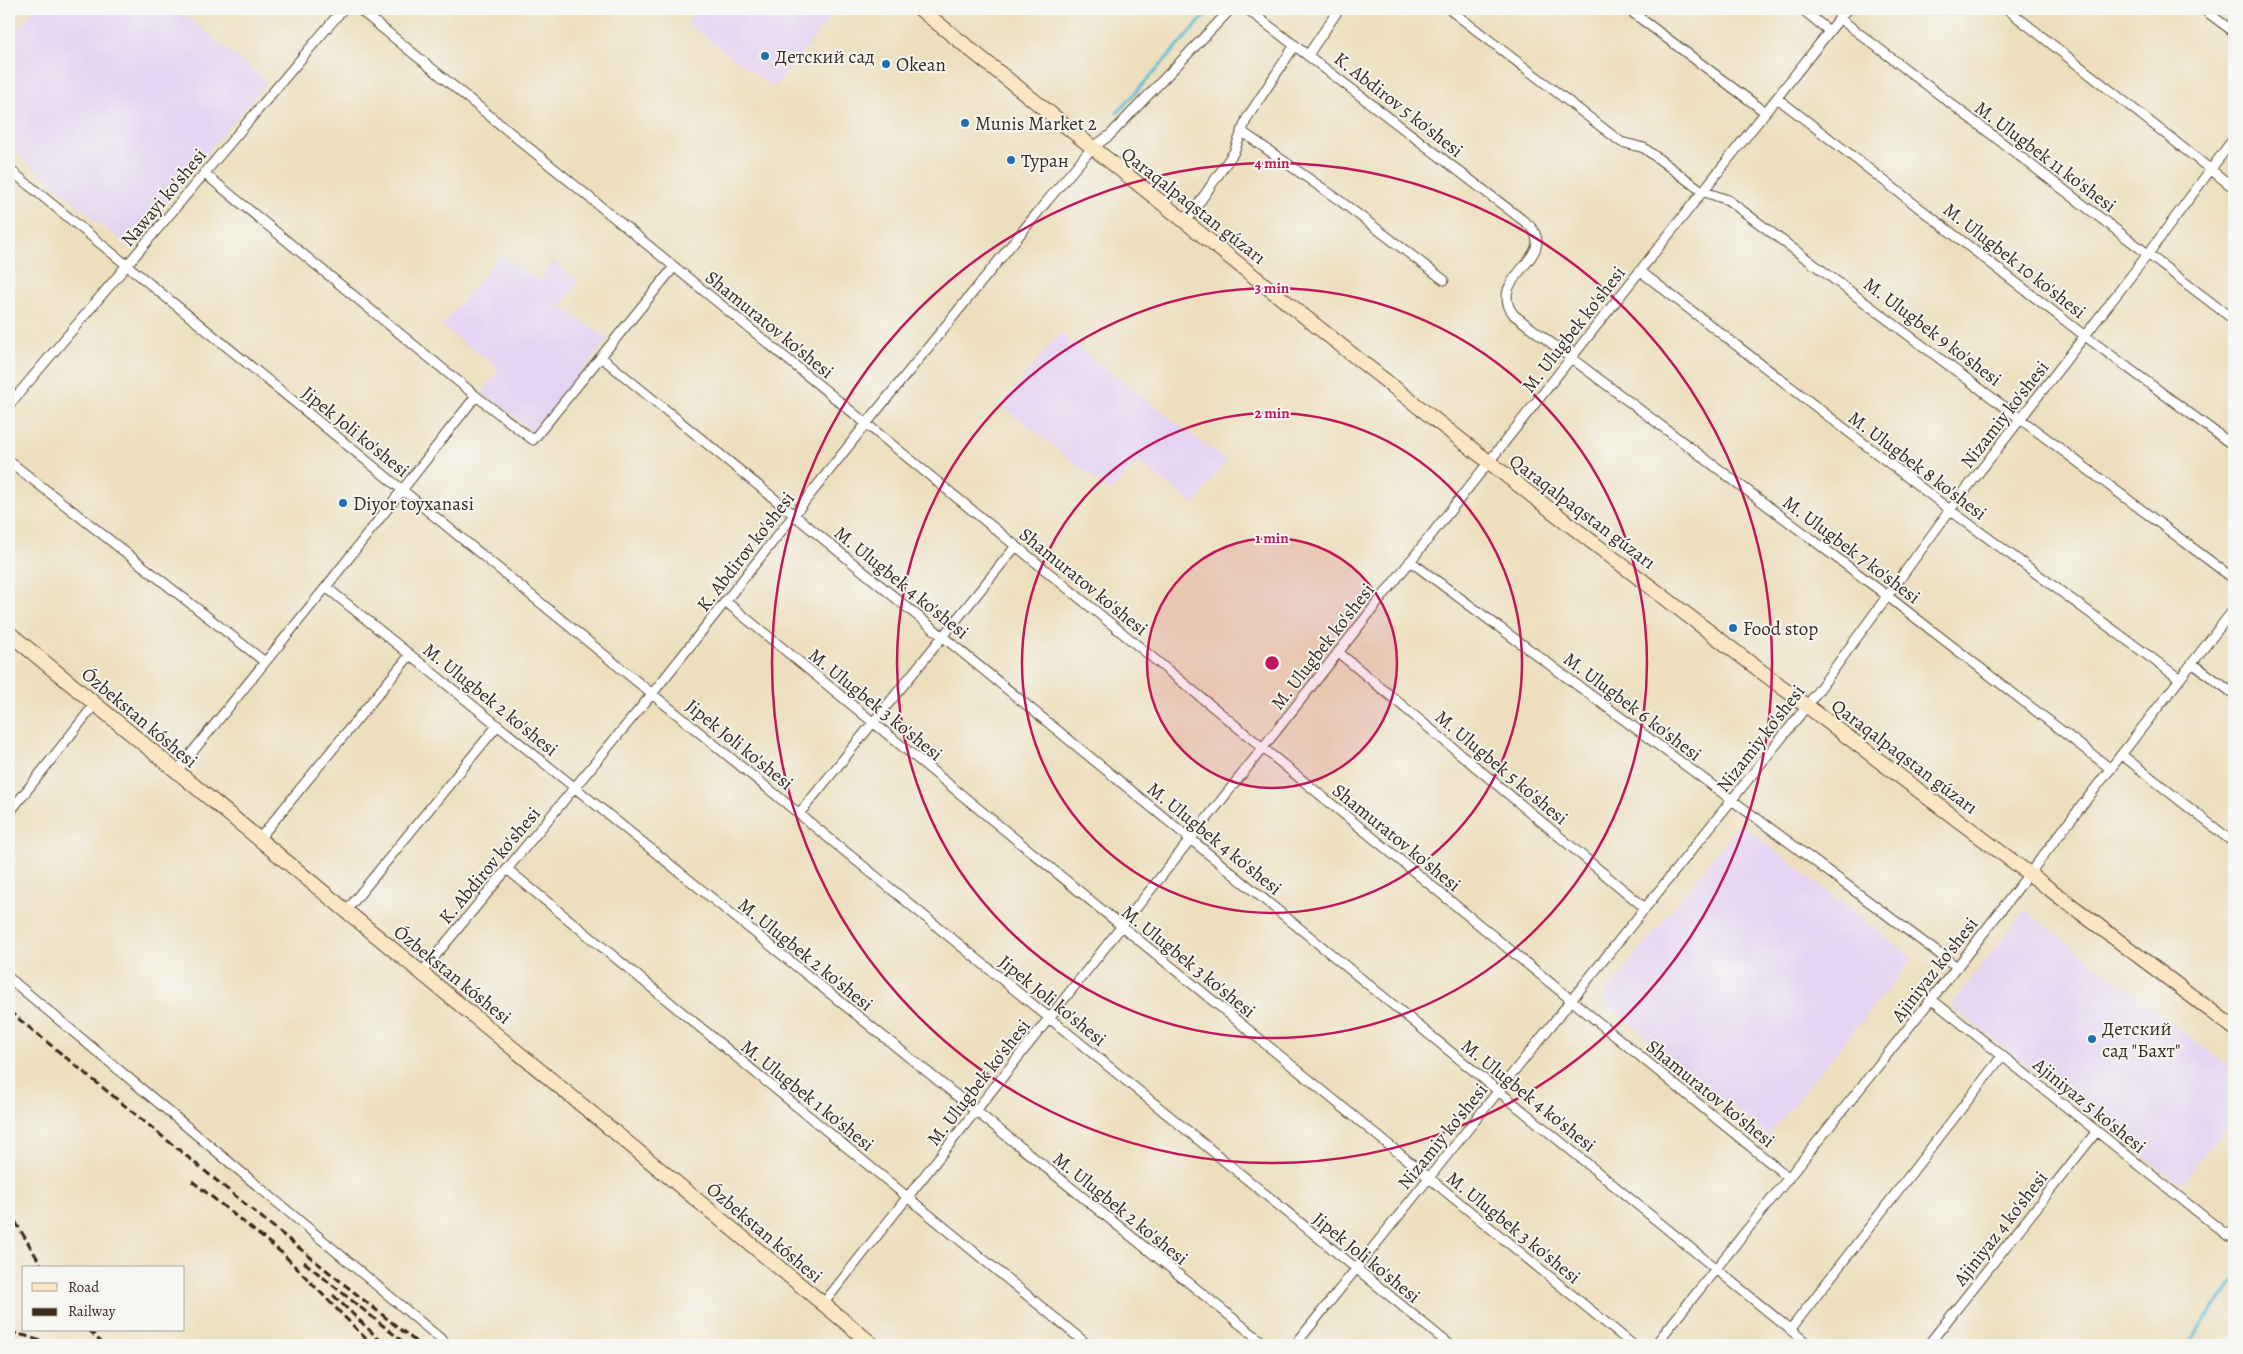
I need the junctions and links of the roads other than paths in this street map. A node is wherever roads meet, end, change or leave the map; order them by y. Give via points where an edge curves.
1 (343, 9) edge
2 (359, 9) edge
3 (920, 9) edge
4 (1231, 9) edge
5 (1248, 9) edge
6 (1339, 9) edge
7 (1449, 9) edge
8 (1628, 9) edge
9 (1802, 9) edge
10 (1847, 9) edge
11 (2007, 9) edge
12 (2203, 9) edge
13 (1839, 18) junction
14 (1829, 31) junction
15 (2234, 32) edge
16 (1295, 45) junction
17 (1308, 55) junction
18 (1777, 98) junction
19 (1765, 112) junction
20 (1240, 130) junction
21 (2234, 138) edge
22 (1092, 148) junction
23 (9, 169) edge
24 (2211, 170) junction
25 (204, 174) junction
26 (2234, 188) edge
27 (1702, 191) junction
28 (1186, 222) junction
29 (1530, 225) joint
30 (2148, 254) junction
31 (127, 265) junction
32 (674, 267) junction
33 (1640, 271) junction
34 (1444, 280) dead end
35 (2234, 320) edge
36 (2085, 336) junction
37 (601, 357) junction
38 (1571, 358) junction
39 (476, 396) junction
40 (9, 405) edge
41 (2021, 418) junction
42 (866, 424) junction
43 (2234, 446) edge
44 (9, 461) edge
45 (1490, 462) junction
46 (402, 490) junction
47 (1950, 510) junction
48 (794, 515) junction
49 (1016, 546) junction
50 (1410, 561) junction
51 (2234, 579) edge
52 (326, 587) junction
53 (1886, 595) junction
54 (725, 602) junction
55 (2234, 609) edge
56 (9, 633) edge
57 (943, 636) junction
58 (1338, 652) junction
59 (410, 655) junction
60 (265, 662) junction
61 (2192, 663) junction
62 (2180, 679) junction
63 (652, 694) junction
64 (2234, 694) edge
65 (95, 704) junction
66 (1807, 706) junction
67 (873, 722) junction
68 (498, 726) junction
69 (1262, 748) junction
70 (2122, 755) junction
71 (2111, 769) junction
72 (176, 771) junction
73 (574, 788) junction
74 (1731, 800) junction
75 (9, 813) edge
76 (799, 814) junction
77 (259, 839) junction
78 (1190, 839) junction
79 (2234, 843) edge
80 (506, 869) junction
81 (2029, 874) junction
82 (1645, 908) junction
83 (346, 911) junction
84 (1121, 926) junction
85 (1957, 968) junction
86 (421, 973) junction
87 (9, 978) edge
88 (1931, 999) junction
89 (1571, 1000) junction
90 (1049, 1018) junction
91 (2234, 1028) edge
92 (2002, 1056) junction
93 (1498, 1091) junction
94 (975, 1111) junction
95 (2098, 1131) junction
96 (1429, 1178) junction
97 (1789, 1178) junction
98 (907, 1197) junction
99 (2234, 1227) edge
100 (1356, 1268) junction
101 (1716, 1269) junction
102 (823, 1304) junction
103 (1790, 1330) junction
104 (448, 1345) edge
105 (873, 1345) edge
106 (1088, 1345) edge
107 (1266, 1345) edge
108 (1295, 1345) edge
109 (1450, 1345) edge
110 (1633, 1345) edge
111 (1655, 1345) edge
112 (1809, 1345) edge
113 (1928, 1345) edge

1 - 25 street, Nawayi ko'shesi
2 - 32 street, Shamuratov ko'shesi
3 - 22 street, Qaraqalpaqstan gúzarı
4 - 22 street, K. Abdirov ko'shesi via 1110,135
5 - 16 street, K. Abdirov 5 ko'shesi
6 - 17 street
7 - 27 street, M. Ulugbek 9 ko'shesi via 1620,142 1644,148
8 - 19 street
9 - 14 street
10 - 13 street, M. Ulugbek ko'shesi
11 - 24 street
12 - 15 street
13 - 14 street, M. Ulugbek ko'shesi
13 - 30 street, M. Ulugbek 11 ko'shesi
14 - 18 street, M. Ulugbek ko'shesi
16 - 17 street, K. Abdirov 5 ko'shesi
16 - 20 street
17 - 29 street, K. Abdirov 5 ko'shesi
18 - 19 street, M. Ulugbek ko'shesi
18 - 36 street, M. Ulugbek 10 ko'shesi
19 - 27 street, M. Ulugbek ko'shesi
20 - 28 street via 1234,152
20 - 34 street
21 - 24 street, Nizamiy ko'shesi
22 - 28 street, Qaraqalpaqstan gúzarı
22 - 42 street, K. Abdirov ko'shesi
23 - 31 street, Jipek Joli ko'shesi
24 - 26 street
24 - 30 street, Nizamiy ko'shesi
25 - 31 street, Nawayi ko'shesi
25 - 39 street
27 - 33 street, M. Ulugbek ko'shesi
27 - 41 street, M. Ulugbek 9 ko'shesi via 1728,200
28 - 45 street, Qaraqalpaqstan gúzarı
29 - 38 street, M. Ulugbek 7 ko'shesi via 1537,233 1537,246 1507,288 1508,307
30 - 35 street, M. Ulugbek 11 ko'shesi
30 - 36 street, Nizamiy ko'shesi
31 - 40 street, Nawayi ko'shesi
31 - 46 street, Jipek Joli ko'shesi
32 - 37 street
32 - 42 street, Shamuratov ko'shesi
33 - 38 street, M. Ulugbek ko'shesi
33 - 47 street, M. Ulugbek 8 ko'shesi
36 - 41 street, Nizamiy ko'shesi
36 - 43 street, M. Ulugbek 10 ko'shesi
37 - 39 street via 533,440
37 - 48 street, M. Ulugbek 4 ko'shesi
38 - 45 street, M. Ulugbek ko'shesi
38 - 53 street, M. Ulugbek 7 ko'shesi
39 - 46 street
41 - 47 street, Nizamiy ko'shesi
41 - 51 street, M. Ulugbek 9 ko'shesi
42 - 48 street, K. Abdirov ko'shesi
42 - 49 street, Shamuratov ko'shesi
44 - 60 street
45 - 50 street, M. Ulugbek ko'shesi
45 - 66 street, Qaraqalpaqstan gúzarı
46 - 52 street
46 - 63 street, Jipek Joli ko'shesi
47 - 53 street, Nizamiy ko'shesi
47 - 62 street, M. Ulugbek 8 ko'shesi
48 - 54 street, K. Abdirov ko'shesi
48 - 57 street, M. Ulugbek 4 ko'shesi
49 - 57 street
49 - 69 street, Shamuratov ko'shesi
50 - 58 street, M. Ulugbek ko'shesi
50 - 74 street, M. Ulugbek 6 ko'shesi
52 - 59 street, M. Ulugbek 2 ko'shesi
52 - 60 street
53 - 66 street, Nizamiy ko'shesi
53 - 71 street, M. Ulugbek 7 ko'shesi
54 - 63 street, K. Abdirov ko'shesi
54 - 67 street, M. Ulugbek 3 ko'shesi
55 - 61 street, Ajiniyaz ko'shesi
56 - 65 street, Ózbekstan kóshesi
57 - 67 street
57 - 78 street, M. Ulugbek 4 ko'shesi
58 - 69 street, M. Ulugbek ko'shesi
58 - 82 street, M. Ulugbek 5 ko'shesi
59 - 68 street, M. Ulugbek 2 ko'shesi
59 - 77 street
60 - 72 street
61 - 62 street, Ajiniyaz ko'shesi
61 - 64 street
62 - 70 street, Ajiniyaz ko'shesi
63 - 73 street, K. Abdirov ko'shesi
63 - 76 street, Jipek Joli ko'shesi
65 - 72 street, Ózbekstan kóshesi
65 - 75 street
66 - 74 street, Nizamiy ko'shesi
66 - 81 street, Qaraqalpaqstan gúzarı
67 - 76 street
67 - 84 street, M. Ulugbek 3 ko'shesi
68 - 73 street, M. Ulugbek 2 ko'shesi
68 - 83 street
69 - 78 street, M. Ulugbek ko'shesi
69 - 89 street, Shamuratov ko'shesi
70 - 71 street, Ajiniyaz ko'shesi
70 - 79 street
71 - 81 street, Ajiniyaz ko'shesi
72 - 77 street, Ózbekstan kóshesi
73 - 80 street, K. Abdirov ko'shesi
73 - 94 street, M. Ulugbek 2 ko'shesi
74 - 82 street, Nizamiy ko'shesi
74 - 85 street, M. Ulugbek 6 ko'shesi
76 - 90 street, Jipek Joli ko'shesi
77 - 83 street, Ózbekstan kóshesi
78 - 84 street, M. Ulugbek ko'shesi
78 - 93 street, M. Ulugbek 4 ko'shesi
80 - 86 street, K. Abdirov ko'shesi
80 - 98 street, M. Ulugbek 1 ko'shesi
81 - 85 street, Ajiniyaz ko'shesi
81 - 91 street, Qaraqalpaqstan gúzarı
82 - 89 street, Nizamiy ko'shesi
83 - 86 street, Ózbekstan kóshesi
84 - 90 street, M. Ulugbek ko'shesi
84 - 96 street, M. Ulugbek 3 ko'shesi
85 - 88 street, Ajiniyaz ko'shesi
86 - 102 street, Ózbekstan kóshesi
87 - 104 street
88 - 92 street, Ajiniyaz 5 ko'shesi
88 - 97 street, Ajiniyaz ko'shesi
89 - 93 street, Nizamiy ko'shesi
89 - 97 street, Shamuratov ko'shesi
90 - 94 street, M. Ulugbek ko'shesi
90 - 100 street, Jipek Joli ko'shesi
92 - 95 street, Ajiniyaz 5 ko'shesi
92 - 103 street
93 - 96 street, Nizamiy ko'shesi
93 - 101 street, M. Ulugbek 4 ko'shesi
94 - 98 street, M. Ulugbek ko'shesi
94 - 107 street, M. Ulugbek 2 ko'shesi
95 - 99 street, Ajiniyaz 5 ko'shesi via 2228,1236
95 - 113 street, Ajiniyaz 4 ko'shesi
96 - 100 street, Nizamiy ko'shesi
96 - 110 street, M. Ulugbek 3 ko'shesi
97 - 101 street, Ajiniyaz ko'shesi
98 - 102 street, M. Ulugbek ko'shesi
98 - 106 street, M. Ulugbek 1 ko'shesi
100 - 108 street, Nizamiy ko'shesi
100 - 109 street, Jipek Joli ko'shesi
101 - 103 street, M. Ulugbek 4 ko'shesi
101 - 111 street, Ajiniyaz ko'shesi
102 - 105 street, Ózbekstan kóshesi
103 - 112 street, M. Ulugbek 4 ko'shesi

